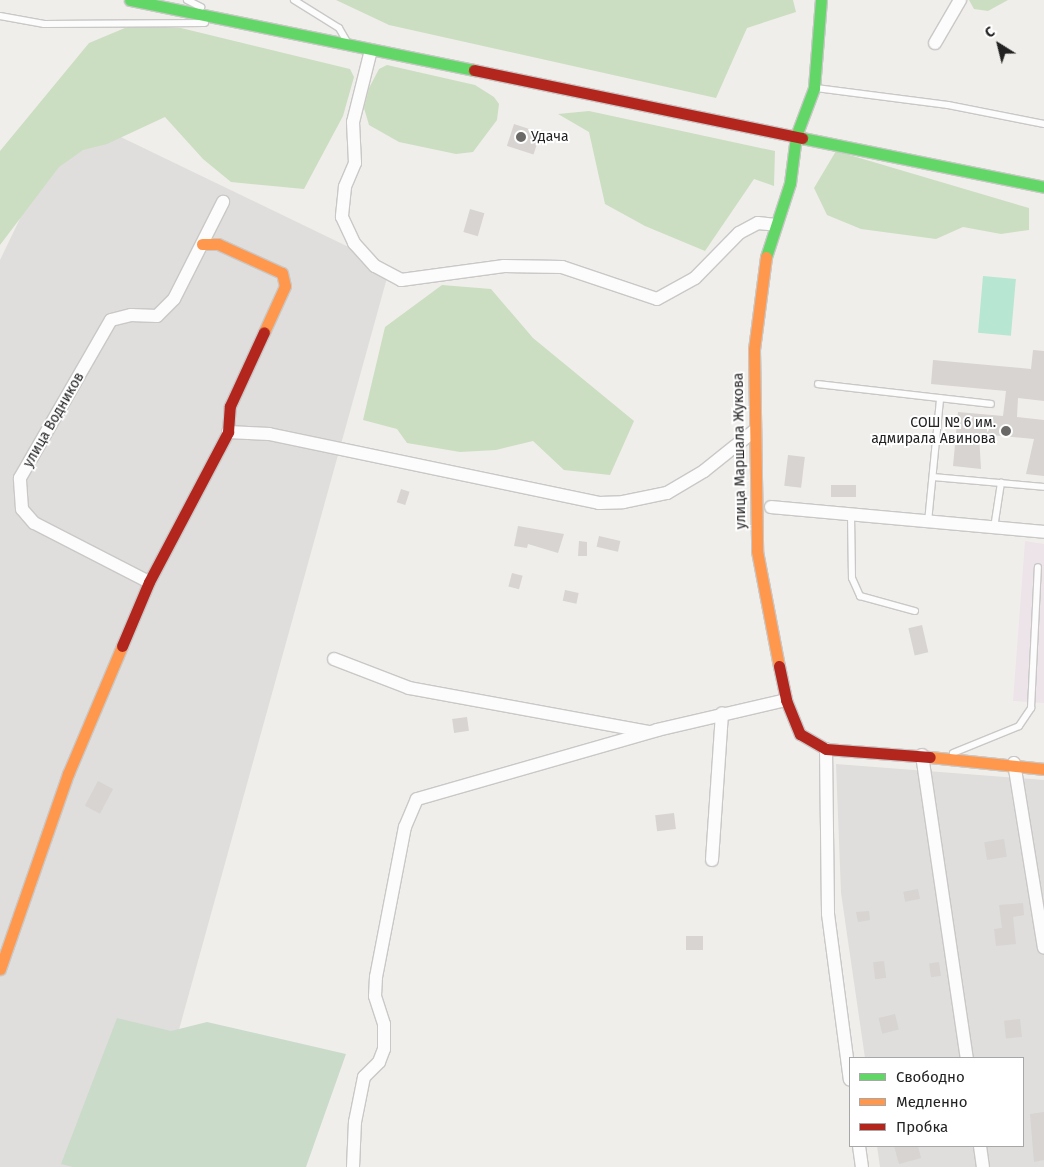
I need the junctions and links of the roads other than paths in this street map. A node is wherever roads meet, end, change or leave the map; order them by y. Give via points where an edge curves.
1 (130, 0) edge
2 (187, 0) edge
3 (294, 0) edge
4 (821, 0) edge
5 (960, 0) edge
6 (0, 16) edge
7 (234, 22) junction
8 (935, 43) dead end
9 (349, 46) junction
10 (371, 50) junction
11 (814, 88) junction
12 (1044, 124) edge
13 (796, 136) junction
14 (1044, 187) edge
15 (223, 202) dead end
16 (776, 225) junction
17 (202, 244) junction
18 (818, 384) dead end
19 (940, 399) junction
20 (991, 404) dead end
21 (754, 431) junction
22 (228, 432) junction
23 (933, 477) junction
24 (1000, 483) junction
25 (1044, 487) edge
26 (772, 507) dead end
27 (850, 515) junction
28 (928, 522) junction
29 (994, 528) junction
30 (1044, 532) edge
31 (1038, 567) dead end
32 (149, 582) junction
33 (915, 611) dead end
34 (334, 659) dead end
35 (786, 700) junction
36 (722, 713) junction
37 (650, 732) junction
38 (826, 749) junction
39 (922, 755) junction
40 (945, 757) junction
41 (1014, 763) junction
42 (1044, 769) edge
43 (712, 860) dead end
44 (1044, 948) edge
45 (0, 970) edge
46 (967, 1057) edge
47 (849, 1072) edge
48 (859, 1147) edge
49 (980, 1147) edge
50 (353, 1167) edge
51 (862, 1167) edge
52 (983, 1167) edge

1 - 7 street
2 - 7 lane
3 - 9 lane via 339,28
4 - 11 street, улица Маршала Жукова
5 - 8 street
6 - 7 lane via 44,24 110,26
7 - 9 street
9 - 10 street
10 - 13 street
10 - 16 street via 353,122 355,162 345,187 342,217 354,243 375,266 401,280 504,266 562,267 658,299 695,278 739,233 758,223
11 - 12 lane via 948,105
11 - 13 street, улица Маршала Жукова
13 - 14 street
13 - 16 street, улица Маршала Жукова via 790,183
15 - 17 street, улица Водников
16 - 21 street, улица Маршала Жукова via 759,293 754,349
17 - 22 street via 218,244 269,264 282,273 286,286 230,406
17 - 32 street, улица Водников via 174,299 157,316 131,315 112,320 20,478 22,509 34,523
18 - 19 lane
19 - 20 lane
19 - 23 lane
21 - 22 street via 704,471 667,493 599,503 269,434
21 - 35 street, улица Маршала Жукова via 757,551
22 - 32 street
23 - 24 lane
23 - 28 lane
24 - 25 lane
24 - 29 lane
26 - 27 street
27 - 28 street
27 - 33 lane via 852,578 860,596
28 - 29 street
29 - 30 street
31 - 40 lane via 1031,708 1019,726
32 - 45 street via 68,774
34 - 37 street via 409,688
35 - 36 street
35 - 38 street, улица Маршала Жукова via 800,734
36 - 37 street
36 - 43 street
37 - 50 street via 430,795 414,805 405,828 376,977 375,996 384,1024 384,1048 379,1062 364,1077 355,1122
38 - 39 street
38 - 47 street via 828,914
39 - 40 street
39 - 46 street
40 - 41 street
41 - 42 street
41 - 44 street
48 - 51 street
49 - 52 street

